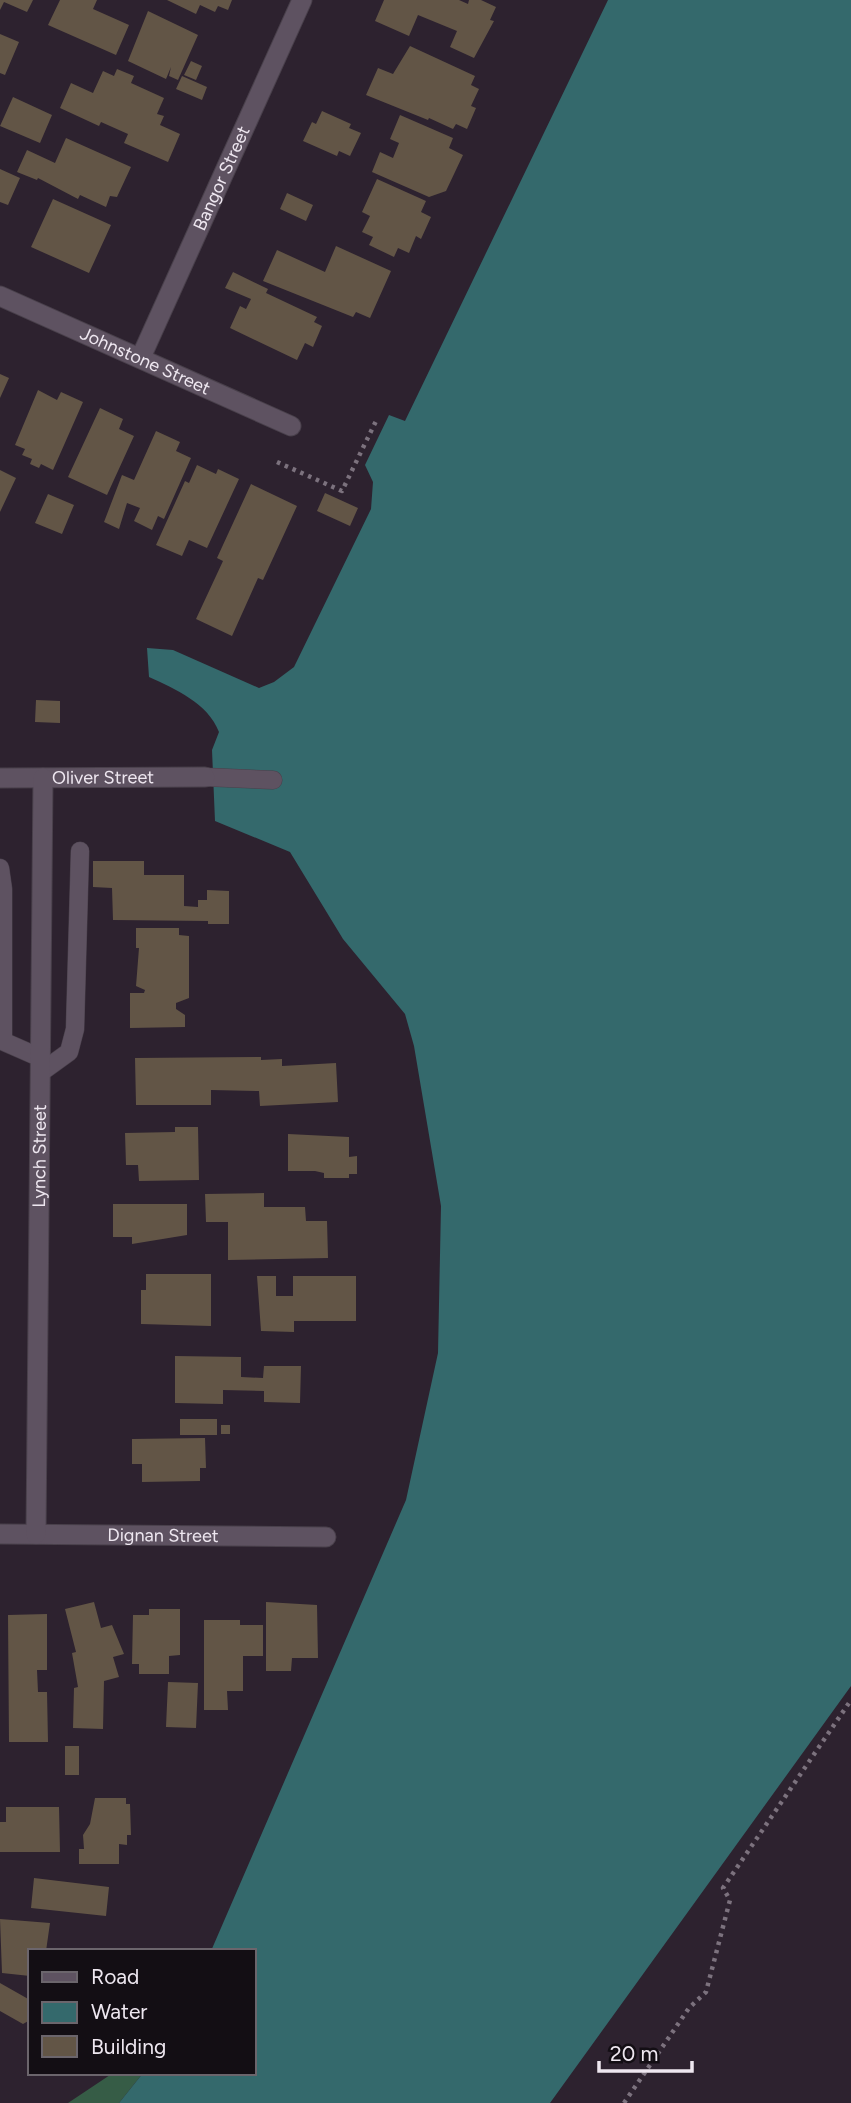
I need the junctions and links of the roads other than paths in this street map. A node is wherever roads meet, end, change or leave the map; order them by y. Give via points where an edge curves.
1 (302, 0) edge
2 (0, 296) edge
3 (141, 357) junction
4 (291, 426) dead end
5 (205, 777) joint
6 (0, 778) edge
7 (43, 778) junction
8 (273, 780) dead end
9 (80, 851) dead end
10 (0, 868) edge
11 (1, 1040) edge
12 (41, 1066) junction
13 (0, 1534) edge
14 (36, 1534) junction
15 (326, 1537) dead end

1 - 3 street, Bangor Street
2 - 3 street, Johnstone Street
3 - 4 street, Johnstone Street
5 - 7 street, Oliver Street
5 - 8 lane
6 - 7 street, Oliver Street
7 - 12 street, Lynch Street
9 - 12 lane via 75,1030 69,1052
10 - 11 lane
11 - 12 lane
12 - 14 street, Lynch Street
13 - 14 street, Dignan Street
14 - 15 street, Dignan Street

